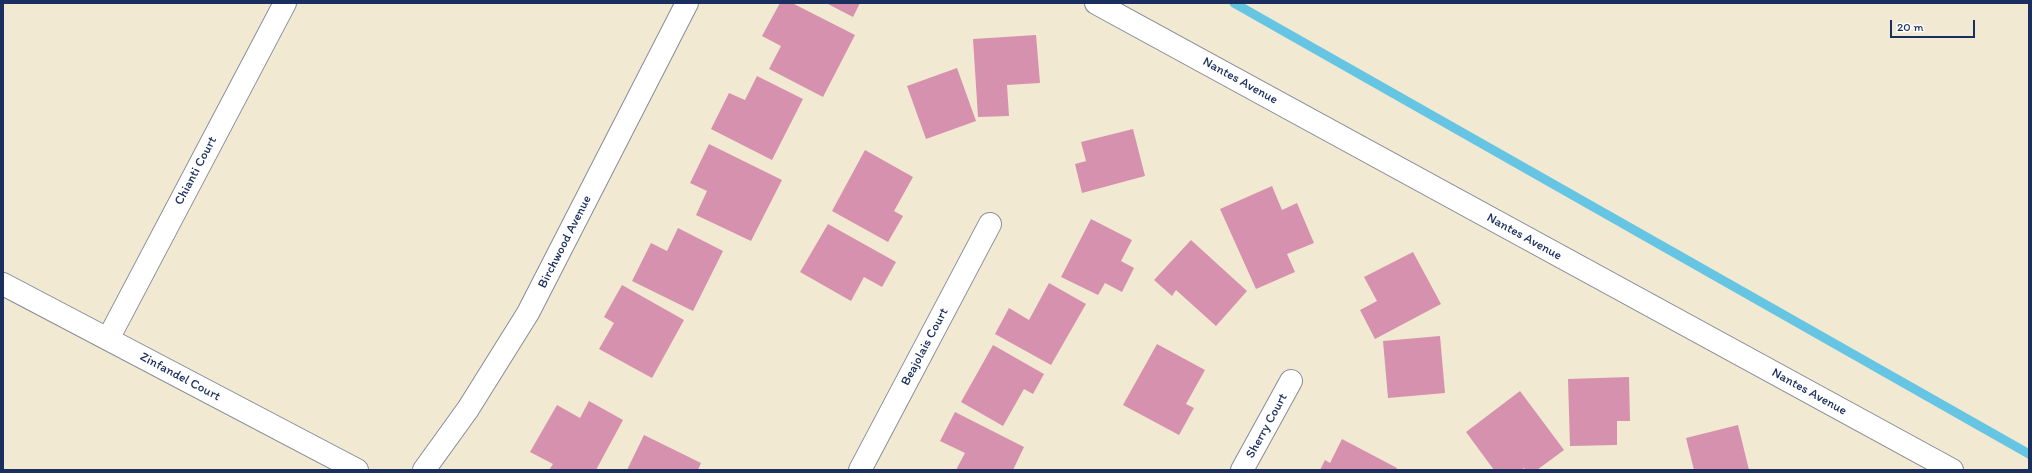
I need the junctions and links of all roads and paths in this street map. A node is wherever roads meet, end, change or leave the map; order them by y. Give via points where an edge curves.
1 (285, 3) edge
2 (687, 3) edge
3 (1096, 3) edge
4 (990, 224) dead end
5 (3, 284) edge
6 (108, 339) junction
7 (1291, 381) dead end
8 (357, 470) edge
9 (424, 470) edge
10 (860, 470) edge
11 (1242, 470) edge
12 (1952, 470) edge

1 - 6 street, Chianti Court
2 - 9 street, Birchwood Avenue via 528,314 472,403
3 - 12 street, Nantes Avenue
4 - 10 street, Beajolais Court
5 - 6 street, Zinfandel Court
6 - 8 street, Zinfandel Court
7 - 11 street, Sherry Court

